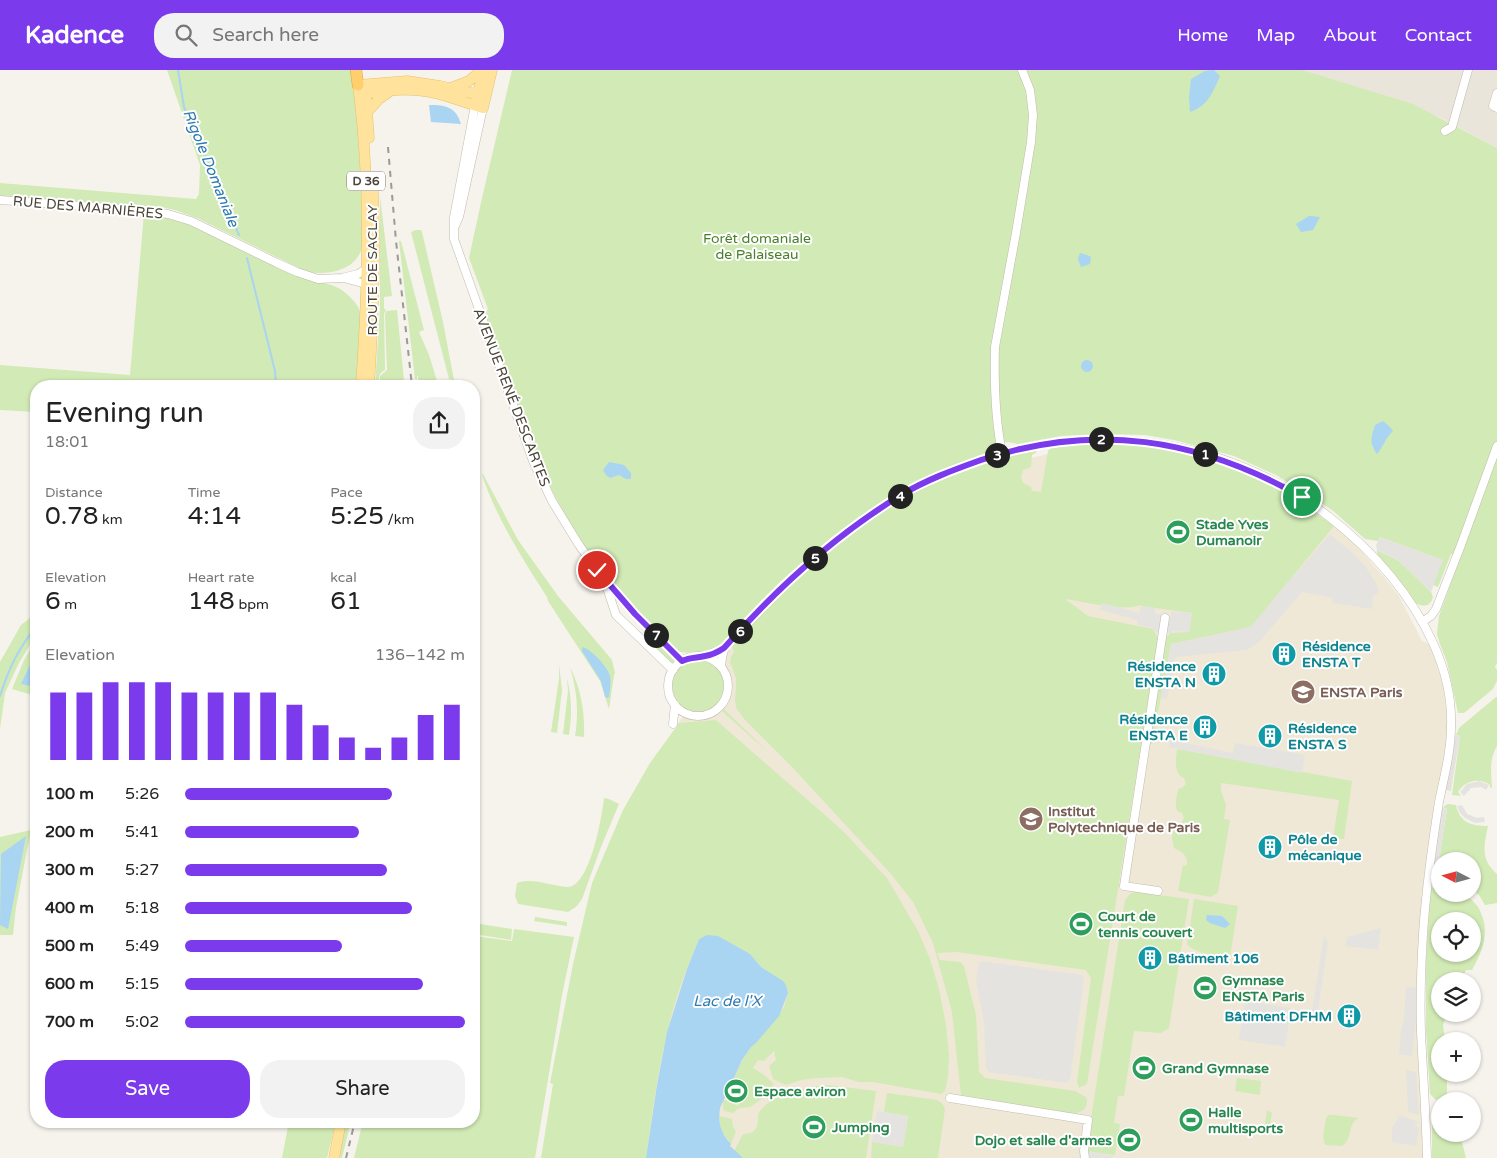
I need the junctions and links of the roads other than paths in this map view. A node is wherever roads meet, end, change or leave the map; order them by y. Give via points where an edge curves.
1 (356, 70) edge
2 (363, 70) edge
3 (483, 70) edge
4 (492, 70) edge
5 (1022, 70) edge
6 (1468, 70) edge
7 (450, 88) junction
8 (362, 89) junction
9 (392, 90) junction
10 (1497, 93) edge
11 (481, 95) junction
12 (479, 106) junction
13 (1495, 107) edge
14 (368, 111) junction
15 (1445, 131) dead end
16 (0, 200) edge
17 (370, 267) junction
18 (342, 278) junction
19 (370, 285) junction
20 (361, 380) edge
21 (369, 380) edge
22 (1497, 446) edge
23 (1002, 453) junction
24 (605, 580) junction
25 (1165, 618) dead end
26 (1422, 622) junction
27 (724, 648) junction
28 (704, 657) junction
29 (682, 661) junction
30 (721, 666) junction
31 (673, 670) junction
32 (675, 705) junction
33 (689, 715) junction
34 (1158, 892) dead end
35 (950, 1098) dead end
36 (340, 1128) edge
37 (334, 1158) edge
38 (1085, 1158) edge
39 (1427, 1158) edge

1 - 8 highway
2 - 8 highway
3 - 7 main road via 469,81
3 - 11 main road
4 - 11 main road
5 - 23 street via 1030,90 1033,115 1029,158 995,347 996,420
6 - 15 street via 1452,127
7 - 8 main road via 407,81
7 - 11 main road
8 - 9 main road
8 - 14 main road, ROUTE DE SACLAY / D 36
8 - 17 main road, ROUTE DE SACLAY / D 36
9 - 12 main road via 420,90
9 - 14 main road
10 - 13 street
11 - 12 main road
12 - 24 street, AVENUE RENÉ DESCARTES via 454,230 456,247 540,477 579,545
14 - 17 main road, ROUTE DE SACLAY / D 36 via 374,221
16 - 18 street, RUE DES MARNIÈRES via 168,214 191,221 305,275
17 - 18 street, RUE DES MARNIÈRES
17 - 19 main road, ROUTE DE SACLAY / D 36
18 - 19 street, RUE DES MARNIÈRES
19 - 20 main road, ROUTE DE SACLAY / D 36
19 - 21 main road, ROUTE DE SACLAY / D 36
22 - 26 street via 1436,609
23 - 26 street via 1062,442 1126,440 1191,450 1248,470 1302,497 1355,538 1387,571
23 - 27 street via 924,483 865,518 779,590
24 - 29 street, AVENUE RENÉ DESCARTES
24 - 31 street, AVENUE RENÉ DESCARTES via 616,615
25 - 34 street via 1124,886
26 - 39 street via 1444,674 1451,727 1423,931 1421,1030
27 - 28 street
27 - 30 street
28 - 29 street
28 - 30 street
29 - 31 street
30 - 33 street via 728,679 724,701 708,714
31 - 32 street via 669,688
32 - 33 street
32 - 33 street via 673,724
35 - 38 street via 1088,1120
36 - 37 main road

